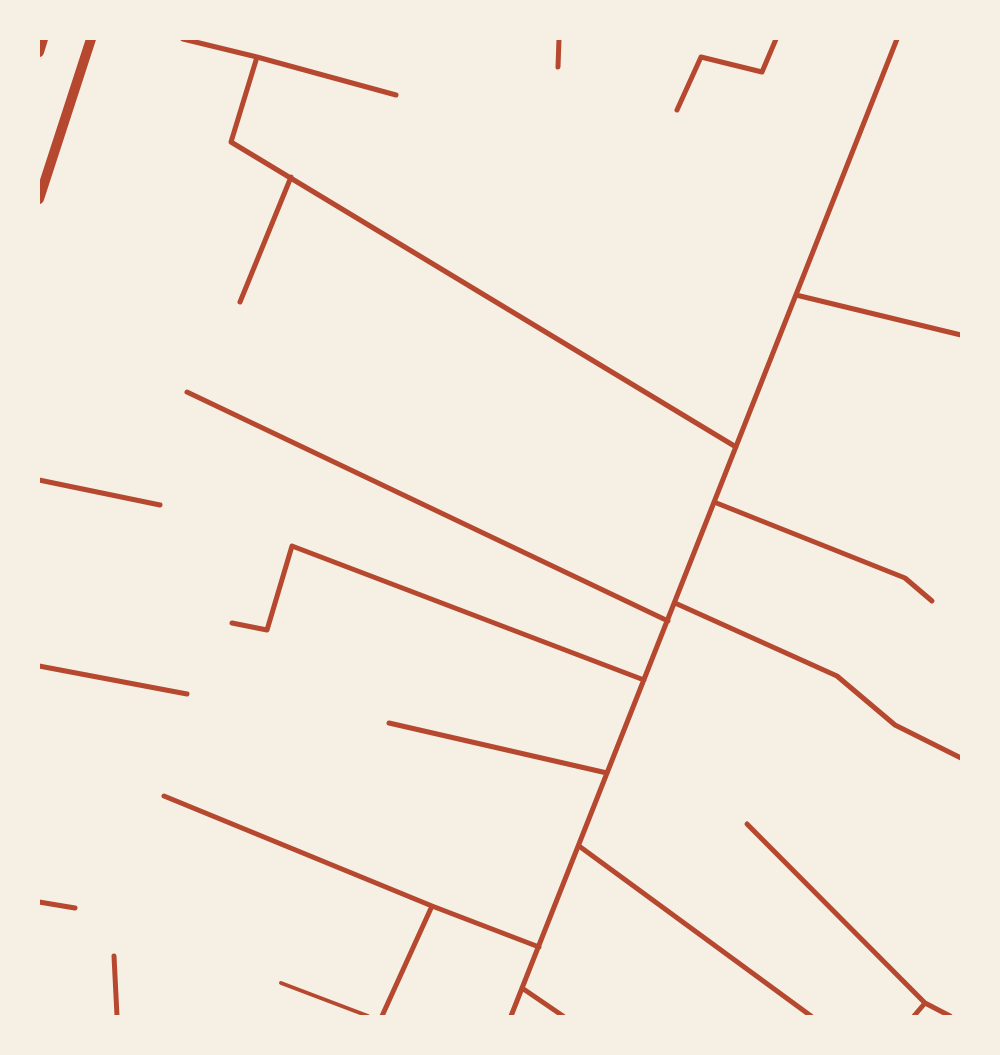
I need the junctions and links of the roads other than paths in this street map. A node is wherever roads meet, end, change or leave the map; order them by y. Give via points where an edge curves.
1 (43, 39) edge
2 (91, 39) edge
3 (183, 39) edge
4 (559, 39) edge
5 (776, 39) edge
6 (898, 39) edge
7 (39, 52) edge
8 (257, 57) junction
9 (558, 67) dead end
10 (396, 95) dead end
11 (678, 110) dead end
12 (291, 177) junction
13 (39, 199) edge
14 (796, 295) junction
15 (240, 302) dead end
16 (961, 335) edge
17 (187, 392) dead end
18 (736, 447) junction
19 (39, 480) edge
20 (714, 502) junction
21 (160, 504) dead end
22 (932, 601) dead end
23 (674, 602) junction
24 (668, 621) junction
25 (232, 623) dead end
26 (39, 666) edge
27 (644, 680) junction
28 (187, 694) dead end
29 (388, 723) dead end
30 (961, 758) edge
31 (607, 773) junction
32 (164, 796) dead end
33 (747, 824) dead end
34 (579, 846) junction
35 (39, 902) edge
36 (432, 906) junction
37 (75, 908) dead end
38 (539, 947) junction
39 (114, 956) dead end
40 (281, 983) dead end
41 (522, 988) junction
42 (925, 1003) junction
43 (117, 1016) edge
44 (368, 1016) edge
45 (382, 1016) edge
46 (511, 1016) edge
47 (563, 1016) edge
48 (811, 1016) edge
49 (914, 1016) edge
50 (950, 1016) edge

1 - 7 main road
2 - 13 main road
3 - 8 street
4 - 9 street
5 - 11 street via 762,72 701,57
6 - 14 street
8 - 10 street
8 - 12 street via 232,142
12 - 15 street
12 - 18 street
14 - 16 street
14 - 18 street
17 - 24 street
18 - 20 street
19 - 21 street
20 - 22 street via 905,578
20 - 23 street
23 - 24 street
23 - 30 street via 838,676 895,725
24 - 27 street
25 - 27 street via 267,630 292,546
26 - 28 street
27 - 31 street
29 - 31 street
31 - 34 street
32 - 36 street
33 - 42 street
34 - 38 street
34 - 48 street
35 - 37 street
36 - 38 street
36 - 45 street
38 - 41 street
39 - 43 street
40 - 44 lane
41 - 46 street
41 - 47 street
42 - 49 street
42 - 50 street

